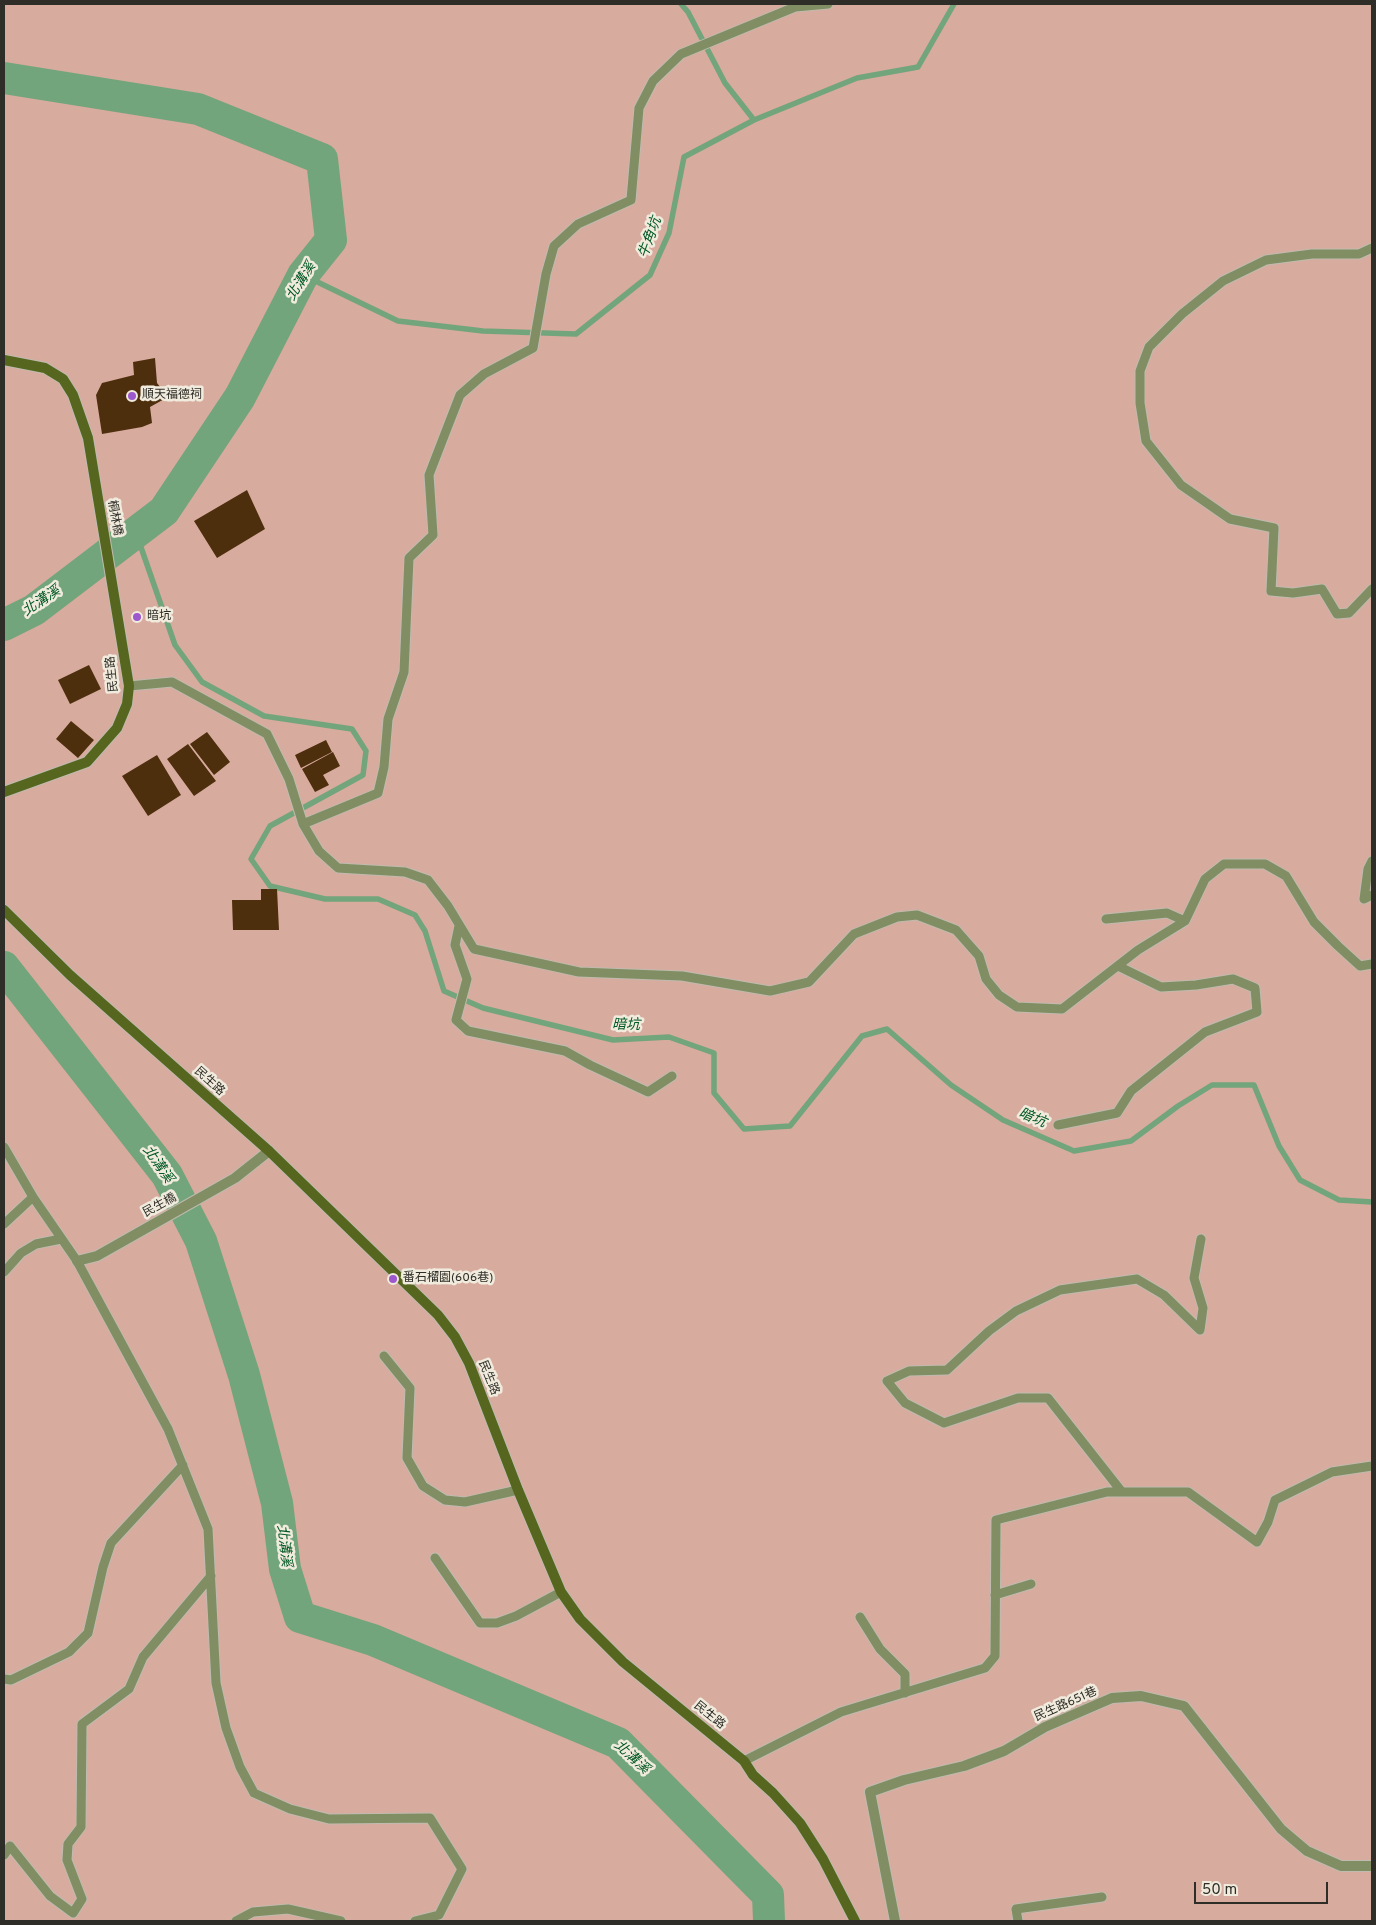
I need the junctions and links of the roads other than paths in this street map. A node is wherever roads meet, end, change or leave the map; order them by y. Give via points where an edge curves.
1 (828, 4) edge
2 (1372, 248) edge
3 (4, 360) edge
4 (1372, 589) edge
5 (116, 603) joint
6 (129, 686) junction
7 (4, 792) edge
8 (302, 824) junction
9 (1372, 862) edge
10 (1372, 895) edge
11 (4, 910) edge
12 (1106, 918) dead end
13 (1185, 921) junction
14 (458, 926) junction
15 (1372, 964) edge
16 (1118, 966) junction
17 (672, 1076) dead end
18 (1058, 1125) dead end
19 (4, 1147) edge
20 (269, 1151) junction
21 (33, 1197) junction
22 (4, 1224) edge
23 (61, 1239) junction
24 (1201, 1239) dead end
25 (77, 1261) junction
26 (4, 1272) edge
27 (384, 1356) dead end
28 (183, 1465) junction
29 (1372, 1466) edge
30 (518, 1490) junction
31 (1122, 1492) junction
32 (435, 1558) dead end
33 (211, 1576) junction
34 (1031, 1584) dead end
35 (561, 1592) junction
36 (995, 1595) junction
37 (860, 1617) dead end
38 (4, 1679) edge
39 (904, 1693) junction
40 (744, 1761) junction
41 (4, 1854) edge
42 (1372, 1866) edge
43 (1102, 1897) dead end
44 (236, 1921) edge
45 (342, 1921) edge
46 (415, 1921) edge
47 (855, 1921) edge
48 (894, 1921) edge
49 (1018, 1921) edge

1 - 8 lane via 795,6 681,54 653,80 639,108 631,200 578,224 554,246 533,348 484,374 460,394 429,475 433,535 409,558 404,672 388,719 378,793
2 - 4 lane via 1359,254 1312,254 1266,260 1222,281 1149,347 1140,371 1140,403 1146,441 1181,484 1230,519 1274,528 1271,591 1293,593 1322,589 1336,614 1349,613
3 - 5 street, 桐林橋 via 45,368 63,379 73,395 88,438
5 - 6 street, 民生路
6 - 7 street, 民生路 via 127,704 117,728 86,762
6 - 8 lane via 172,682 267,734 289,779
8 - 14 lane via 319,851 338,868 405,872 428,880 448,906
9 - 10 lane via 1364,899
11 - 20 street, 民生路 via 70,975
12 - 13 lane via 1167,913
13 - 15 lane via 1205,879 1224,864 1265,864 1286,876 1314,922 1338,946 1360,966
13 - 16 lane
14 - 16 lane via 474,949 579,972 682,976 770,991 809,982 854,934 897,917 917,915 956,930 979,956 986,979 999,995 1017,1007 1062,1009
14 - 17 lane via 455,945 467,978 456,1020 468,1031 565,1051 648,1092
16 - 18 lane via 1161,986 1233,979 1255,988 1258,1012 1205,1032 1132,1090 1117,1113
19 - 21 lane
20 - 25 street, 民生橋 via 235,1178 97,1256
20 - 30 street, 民生路 via 438,1314 455,1337 469,1363
21 - 22 lane
21 - 23 lane
23 - 25 lane
23 - 26 lane via 36,1244 21,1253
24 - 31 lane via 1194,1278 1203,1308 1200,1330 1164,1295 1138,1280 1060,1290 1016,1311 947,1370 909,1371 887,1381 905,1403 944,1423 1018,1398 1048,1398
25 - 28 lane via 168,1429
27 - 30 lane via 410,1388 407,1458 423,1486 446,1500 465,1502
28 - 33 lane via 208,1529
28 - 38 lane via 111,1543 88,1633 69,1652 11,1680
29 - 31 lane via 1332,1472 1275,1500 1257,1542 1188,1492
30 - 35 street, 民生路
31 - 36 lane via 1107,1492 996,1520
32 - 35 lane via 480,1623 497,1623 516,1616
33 - 41 lane via 143,1657 129,1689 82,1724 81,1827 68,1844 67,1860 82,1899 73,1913 50,1896 10,1846
33 - 46 lane via 216,1683 226,1728 240,1767 254,1793 290,1809 329,1819 430,1818 462,1868 439,1916
34 - 36 lane
35 - 40 street, 民生路 via 580,1619 623,1662
36 - 39 lane via 995,1656 985,1668
37 - 39 lane via 880,1649 904,1674
39 - 40 lane via 841,1712
40 - 47 street, 民生路 via 753,1775 800,1823 824,1859
42 - 48 street, 民生路651巷 via 1341,1866 1306,1851 1281,1829 1184,1706 1141,1696 1112,1698 1045,1727 996,1754 870,1792
43 - 49 lane via 1016,1909
44 - 45 lane via 253,1912 288,1909

